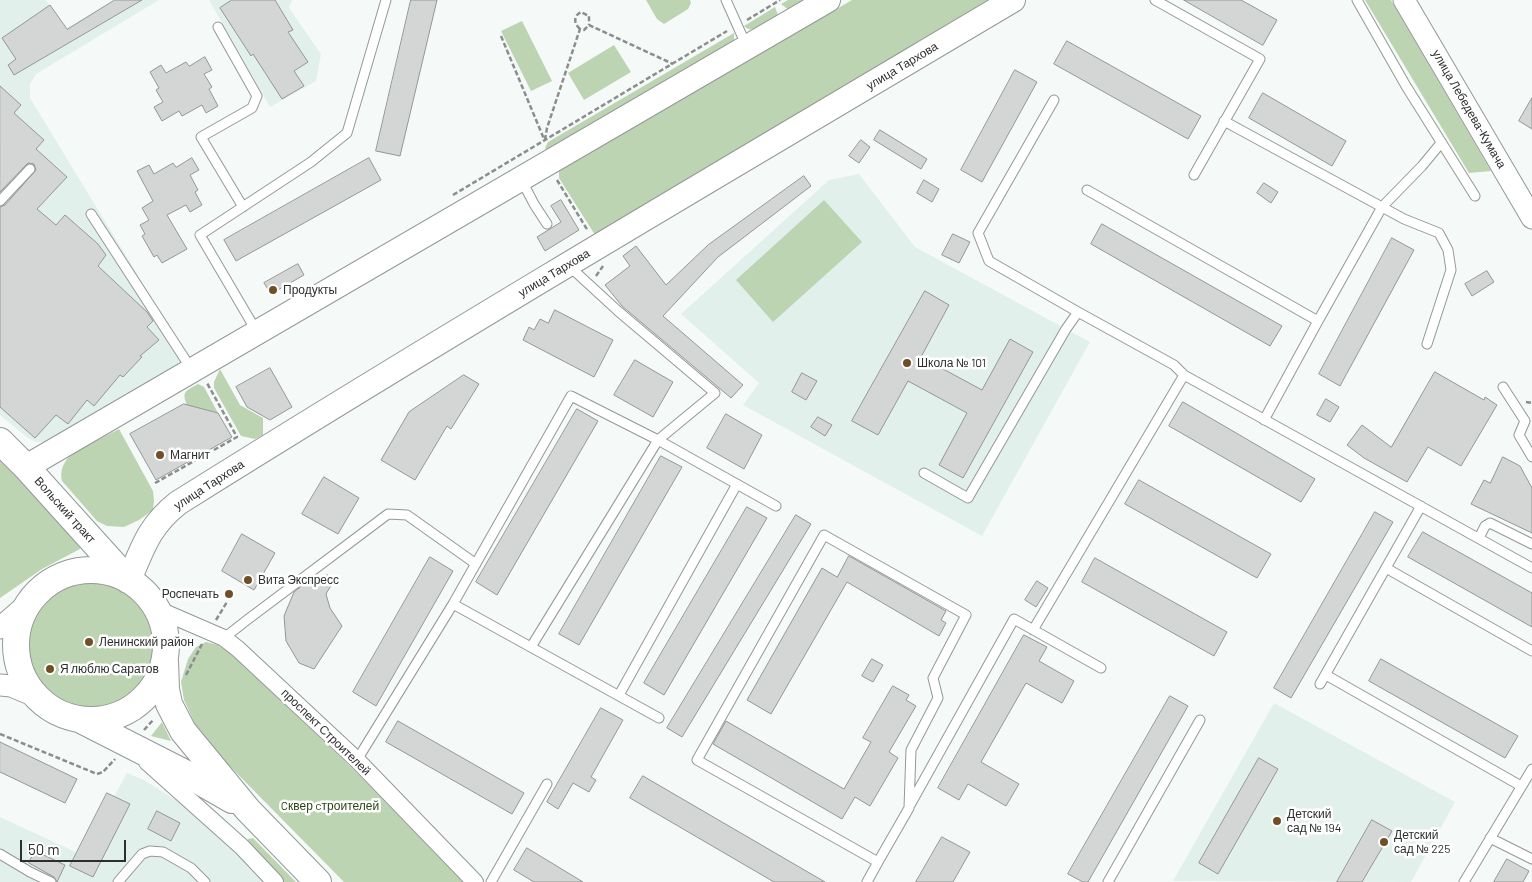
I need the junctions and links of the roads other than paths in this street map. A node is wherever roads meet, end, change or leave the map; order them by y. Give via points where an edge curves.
1 (386, 0) edge
2 (726, 0) edge
3 (828, 0) edge
4 (1013, 0) edge
5 (1156, 0) edge
6 (1357, 0) edge
7 (1404, 0) edge
8 (218, 27) dead end
9 (748, 47) junction
10 (1054, 100) dead end
11 (1224, 122) junction
12 (1441, 143) junction
13 (30, 169) dead end
14 (1194, 175) dead end
15 (521, 179) junction
16 (1088, 190) dead end
17 (1475, 196) dead end
18 (0, 201) edge
19 (243, 207) junction
20 (1382, 207) junction
21 (91, 214) dead end
22 (1532, 218) edge
23 (546, 224) dead end
24 (567, 264) junction
25 (1078, 312) junction
26 (1318, 322) junction
27 (257, 332) junction
28 (1427, 344) dead end
29 (192, 370) junction
30 (1184, 375) junction
31 (1503, 387) dead end
32 (1264, 420) junction
33 (1528, 422) edge
34 (658, 440) junction
35 (0, 441) edge
36 (1532, 457) edge
37 (26, 467) junction
38 (924, 473) dead end
39 (737, 484) junction
40 (776, 506) dead end
41 (1421, 506) junction
42 (1479, 538) junction
43 (1532, 544) edge
44 (476, 564) junction
45 (1386, 568) junction
46 (1532, 568) edge
47 (129, 580) junction
48 (30, 601) junction
49 (453, 604) junction
50 (157, 609) junction
51 (0, 628) edge
52 (1033, 630) junction
53 (224, 638) junction
54 (531, 647) junction
55 (1532, 650) edge
56 (0, 655) edge
57 (1101, 668) dead end
58 (174, 670) junction
59 (1326, 675) junction
60 (1320, 684) dead end
61 (19, 685) edge
62 (619, 696) junction
63 (659, 718) dead end
64 (80, 720) junction
65 (1200, 720) dead end
66 (128, 745) junction
67 (357, 760) junction
68 (1532, 769) edge
69 (547, 784) dead end
70 (1521, 786) junction
71 (909, 808) junction
72 (248, 810) junction
73 (1490, 838) junction
74 (1, 855) edge
75 (1532, 860) edge
76 (878, 862) junction
77 (51, 882) edge
78 (118, 882) edge
79 (205, 882) edge
80 (276, 882) edge
81 (318, 882) edge
82 (475, 882) edge
83 (491, 882) edge
84 (867, 882) edge
85 (1108, 882) edge
86 (1464, 882) edge

1 - 19 lane via 346,133 311,162
2 - 9 lane
3 - 9 main road
4 - 24 main road, улица Тархова
5 - 11 lane via 1260,58
6 - 12 lane
7 - 22 street, улица Лебедева-Кумача
8 - 19 lane via 258,96 252,108 201,137
9 - 15 main road
10 - 25 lane via 978,233 989,261
11 - 14 lane
11 - 20 lane
12 - 17 lane
12 - 20 lane
13 - 18 lane
15 - 23 lane
15 - 27 main road
16 - 26 lane
19 - 27 lane via 200,235
20 - 26 lane
20 - 28 lane via 1439,233 1448,250 1450,270
21 - 29 lane
24 - 34 lane via 715,393
24 - 47 main road, улица Тархова via 178,503 156,524
25 - 30 lane via 1174,365
25 - 38 lane via 968,498
26 - 32 lane
27 - 29 main road
29 - 37 main road
30 - 32 lane
30 - 52 lane
31 - 33 lane
32 - 41 lane
33 - 36 lane via 1519,434
34 - 39 lane
34 - 44 lane via 571,396
34 - 54 lane
35 - 37 main road, Вольский тракт
37 - 47 main road, Вольский тракт
39 - 40 lane
39 - 62 lane
41 - 42 lane
41 - 45 lane
42 - 43 lane via 1490,523
42 - 46 lane
44 - 49 lane
44 - 53 lane via 408,516 388,514
45 - 55 lane
45 - 59 lane
47 - 48 main road via 99,571 76,572 54,580
47 - 50 main road via 145,592
48 - 51 street
48 - 61 main road via 21,618 17,637
49 - 54 lane
49 - 67 lane
50 - 53 street, проспект Строителей
50 - 58 main road
52 - 57 lane
52 - 71 lane via 1014,619
53 - 67 street, проспект Строителей
54 - 62 lane
56 - 61 main road
58 - 64 main road via 160,677 151,691 127,712 104,719
58 - 72 main road via 166,689 169,704 183,730
59 - 60 lane
59 - 70 lane
61 - 64 main road via 48,707
62 - 63 lane
64 - 66 main road
65 - 85 lane
66 - 72 main road
66 - 80 street
67 - 82 street, проспект Строителей
68 - 70 lane
69 - 83 lane
70 - 73 lane
71 - 76 lane
71 - 76 lane via 911,750 938,698 933,678 966,615 824,535 697,760
72 - 81 main road
73 - 75 lane
73 - 86 lane
74 - 77 lane
76 - 84 lane
78 - 79 lane via 142,854 150,851 163,852 192,868

